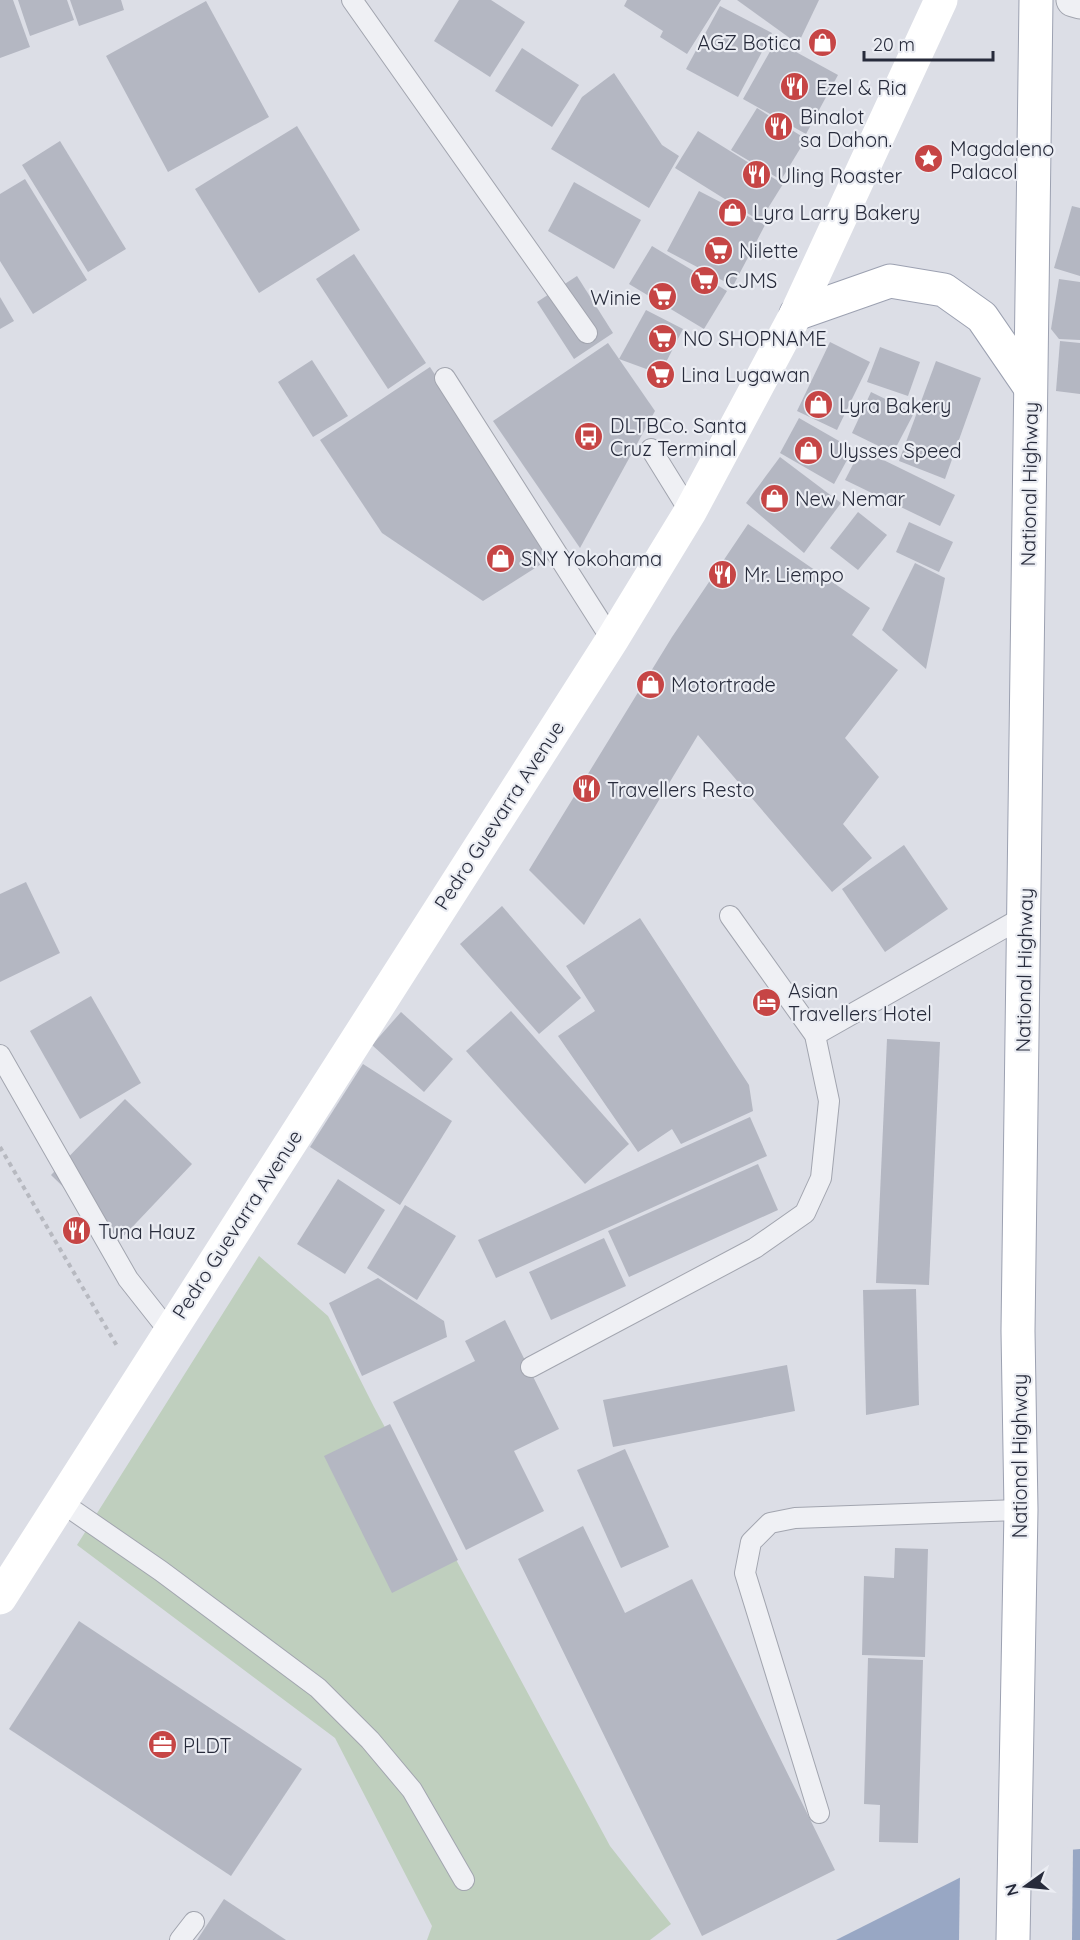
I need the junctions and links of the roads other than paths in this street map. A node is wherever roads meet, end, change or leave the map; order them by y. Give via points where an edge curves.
1 (352, 0) edge
2 (941, 0) edge
3 (1036, 0) edge
4 (1072, 0) edge
5 (1080, 2) edge
6 (796, 314) junction
7 (587, 333) dead end
8 (445, 378) dead end
9 (1030, 387) junction
10 (651, 449) dead end
11 (690, 512) junction
12 (612, 640) junction
13 (730, 916) dead end
14 (1025, 916) junction
15 (815, 1035) junction
16 (0, 1054) edge
17 (169, 1331) junction
18 (531, 1367) dead end
19 (61, 1502) junction
20 (1021, 1510) junction
21 (0, 1598) edge
22 (819, 1813) dead end
23 (464, 1880) dead end
24 (194, 1922) dead end
25 (180, 1940) edge
26 (1013, 1940) edge

1 - 7 lane
2 - 6 main road, Pedro Guevarra Avenue
3 - 9 main road, National Highway
4 - 5 street
6 - 9 main road via 890,281 944,290 982,317
6 - 11 main road, Pedro Guevarra Avenue
8 - 12 lane
9 - 14 main road, National Highway
10 - 11 lane
11 - 12 main road, Pedro Guevarra Avenue
12 - 17 main road, Pedro Guevarra Avenue
13 - 15 lane
14 - 15 lane
14 - 20 main road, National Highway via 1018,1331
15 - 18 lane via 829,1101 821,1178 805,1213 755,1248
16 - 17 lane via 128,1279
17 - 19 main road, Pedro Guevarra Avenue
19 - 21 main road, Pedro Guevarra Avenue
19 - 23 lane via 318,1688 412,1790
20 - 22 lane via 795,1518 770,1523 751,1542 745,1573
20 - 26 main road, National Highway
24 - 25 lane

